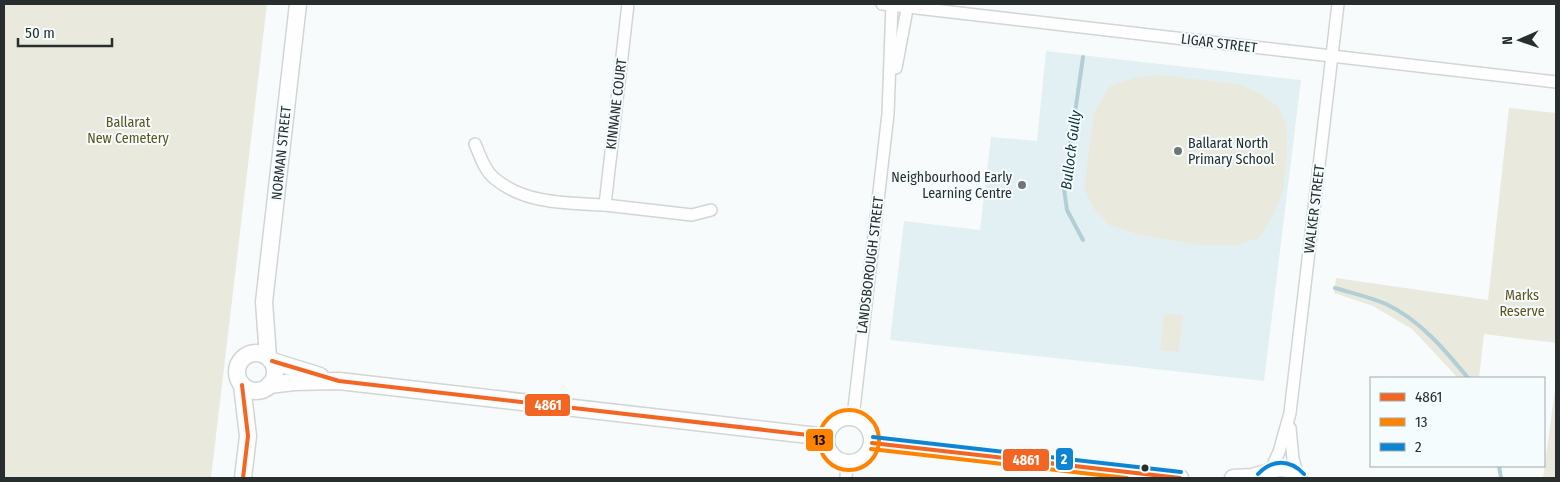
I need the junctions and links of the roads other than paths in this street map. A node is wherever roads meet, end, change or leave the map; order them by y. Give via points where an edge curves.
1 (298, 4) edge
2 (628, 4) edge
3 (889, 4) edge
4 (1338, 4) edge
5 (907, 5) edge
6 (1332, 56) junction
7 (1556, 82) edge
8 (888, 114) junction
9 (475, 144) dead end
10 (605, 205) junction
11 (711, 210) dead end
12 (264, 302) junction
13 (247, 355) junction
14 (270, 359) junction
15 (339, 381) junction
16 (242, 385) junction
17 (266, 387) junction
18 (1290, 413) junction
19 (853, 417) junction
20 (248, 436) junction
21 (826, 437) junction
22 (872, 443) junction
23 (846, 471) edge
24 (1267, 474) edge
25 (1299, 477) edge
26 (243, 478) edge
27 (1180, 478) edge
28 (1233, 478) edge

1 - 12 street, NORMAN STREET
2 - 10 street, KINNANE COURT
3 - 5 street, LIGAR STREET
3 - 8 street, LANDSBOROUGH STREET
4 - 6 street, WALKER STREET
5 - 6 street, LIGAR STREET
5 - 8 street, LANDSBOROUGH STREET
6 - 7 street, LIGAR STREET
6 - 18 street, WALKER STREET
8 - 19 street, LANDSBOROUGH STREET
9 - 10 street via 493,177 513,190 534,198
10 - 11 street via 692,215
12 - 13 street, NORMAN STREET
12 - 14 street, NORMAN STREET via 265,340
13 - 14 street via 258,353
13 - 16 street via 237,370
14 - 15 street
14 - 17 street via 275,374
15 - 17 street via 294,382
15 - 21 street
16 - 17 street via 252,390
16 - 20 street
17 - 20 street
18 - 24 street, WALKER STREET via 1279,452
18 - 25 street, WALKER STREET via 1292,453
19 - 21 street via 835,421
19 - 22 street via 866,424
20 - 26 street
21 - 23 street via 826,446
22 - 23 street via 864,458
22 - 27 street
24 - 25 street via 1275,469 1286,469
24 - 28 street

